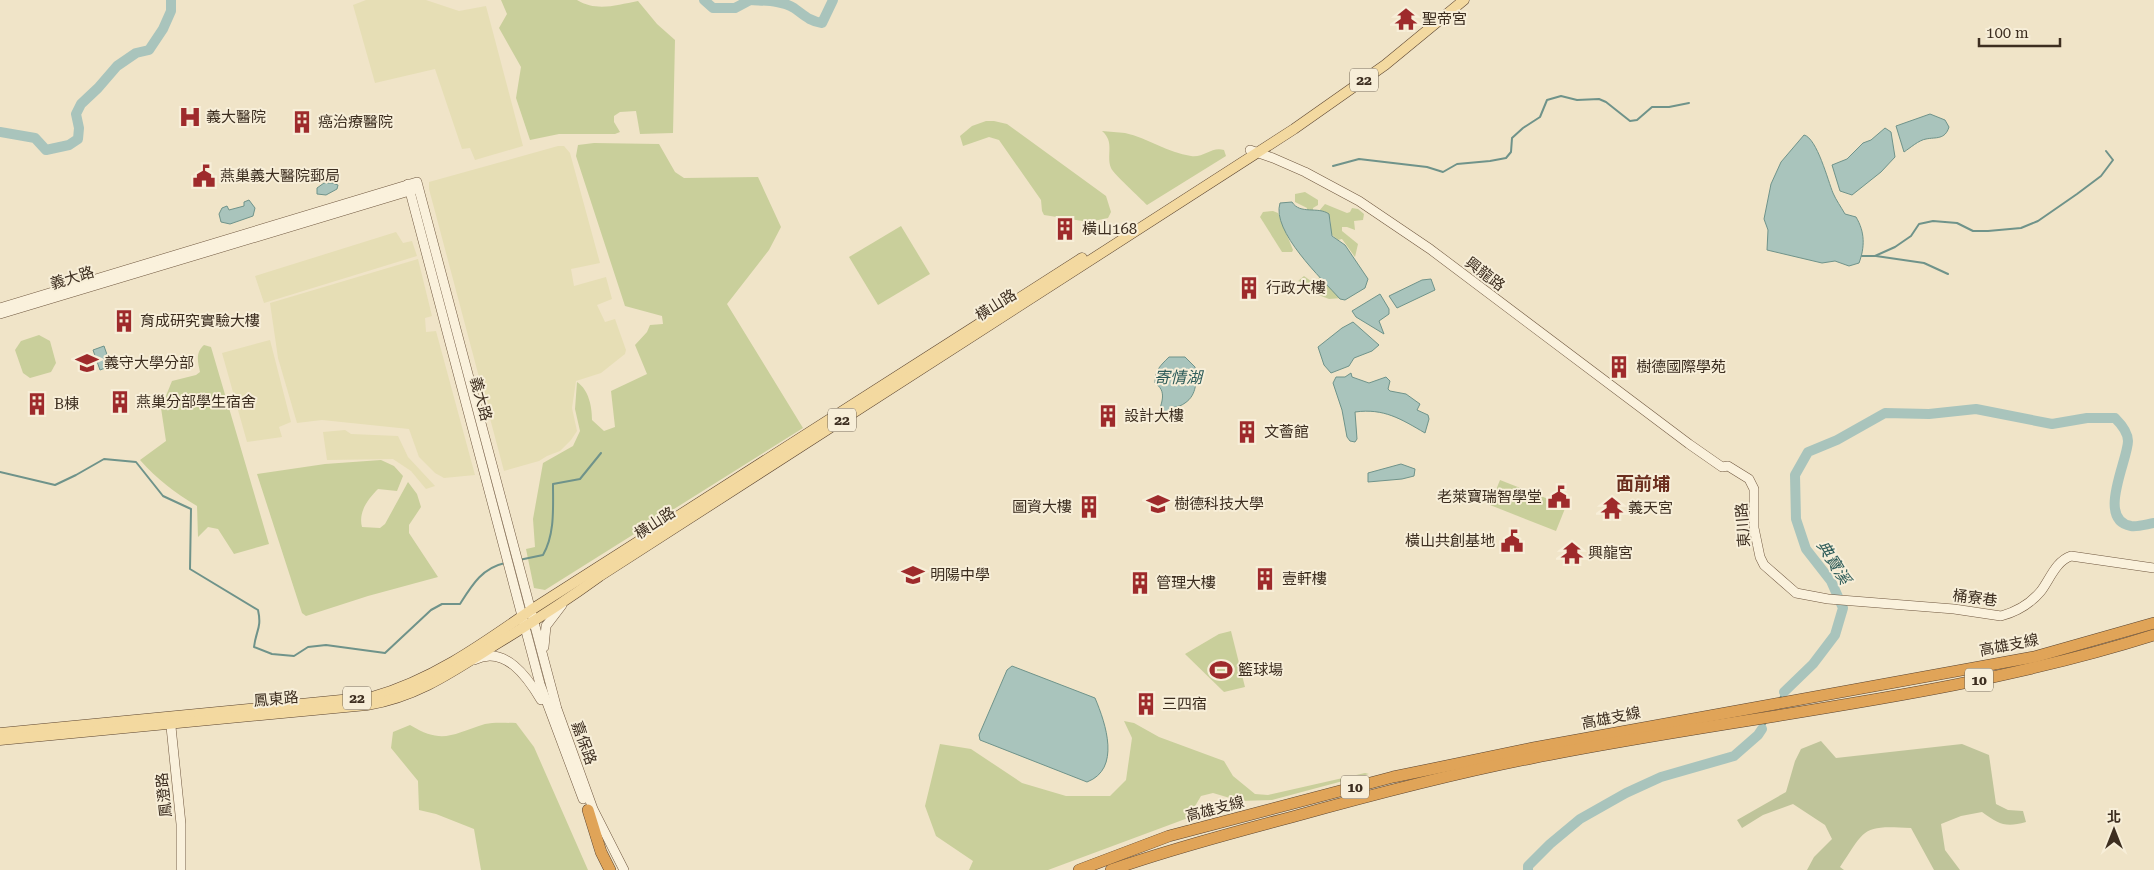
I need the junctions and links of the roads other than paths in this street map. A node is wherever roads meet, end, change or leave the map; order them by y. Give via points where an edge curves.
1 (1454, 0) edge
2 (1464, 0) edge
3 (1254, 151) junction
4 (413, 188) junction
5 (0, 308) edge
6 (0, 314) edge
7 (1689, 444) joint
8 (2154, 568) edge
9 (573, 596) junction
10 (1858, 602) joint
11 (528, 618) junction
12 (2154, 622) edge
13 (2154, 635) edge
14 (458, 668) junction
15 (546, 669) junction
16 (326, 705) junction
17 (551, 715) junction
18 (170, 720) junction
19 (0, 733) edge
20 (0, 740) edge
21 (588, 810) junction
22 (1154, 855) junction
23 (181, 870) edge
24 (610, 870) edge
25 (617, 870) edge
26 (624, 870) edge
27 (1078, 870) edge
28 (1112, 870) edge
29 (1124, 870) edge

1 - 3 main road, 橫山路 / 22 via 1381,60
2 - 3 main road, 橫山路 / 22 via 1385,65
3 - 7 street, 興龍路 via 1305,172 1359,201 1422,244
3 - 9 main road, 橫山路 / 22
3 - 11 main road, 橫山路 / 22
4 - 5 street, 義大路
4 - 6 street, 義大路
4 - 11 street, 義大路
7 - 10 street, 東川路 via 1753,484 1756,545 1764,565 1796,593
8 - 10 street, 桶寮巷 via 2071,556 2060,563 2033,599 2001,616 1947,608
9 - 11 main road, 橫山路 / 22
9 - 15 street via 557,609 546,626
11 - 14 main road, 鳳東路 / 22
11 - 15 street, 嘉保路
11 - 16 main road, 鳳東路 / 22 via 418,681 372,697
11 - 17 street, 嘉保路 via 540,684
12 - 27 highway, 高雄支線 / 10 via 2034,657 1638,728 1393,777 1169,836
13 - 22 highway, 高雄支線 / 10 via 2031,670 1532,758 1397,788
14 - 16 main road, 鳳東路 / 22 via 401,697 383,702
14 - 17 street via 485,657 508,661 524,674
15 - 26 street, 嘉保路 via 593,809
16 - 18 main road, 鳳東路 / 22
17 - 21 street, 嘉保路
18 - 19 main road, 鳳東路 / 22
18 - 20 main road, 鳳東路 / 22
18 - 23 street, 鳳澄路 via 181,824
21 - 24 highway
21 - 25 street, 嘉保路
22 - 28 highway, 高雄支線 / 10
22 - 29 highway

